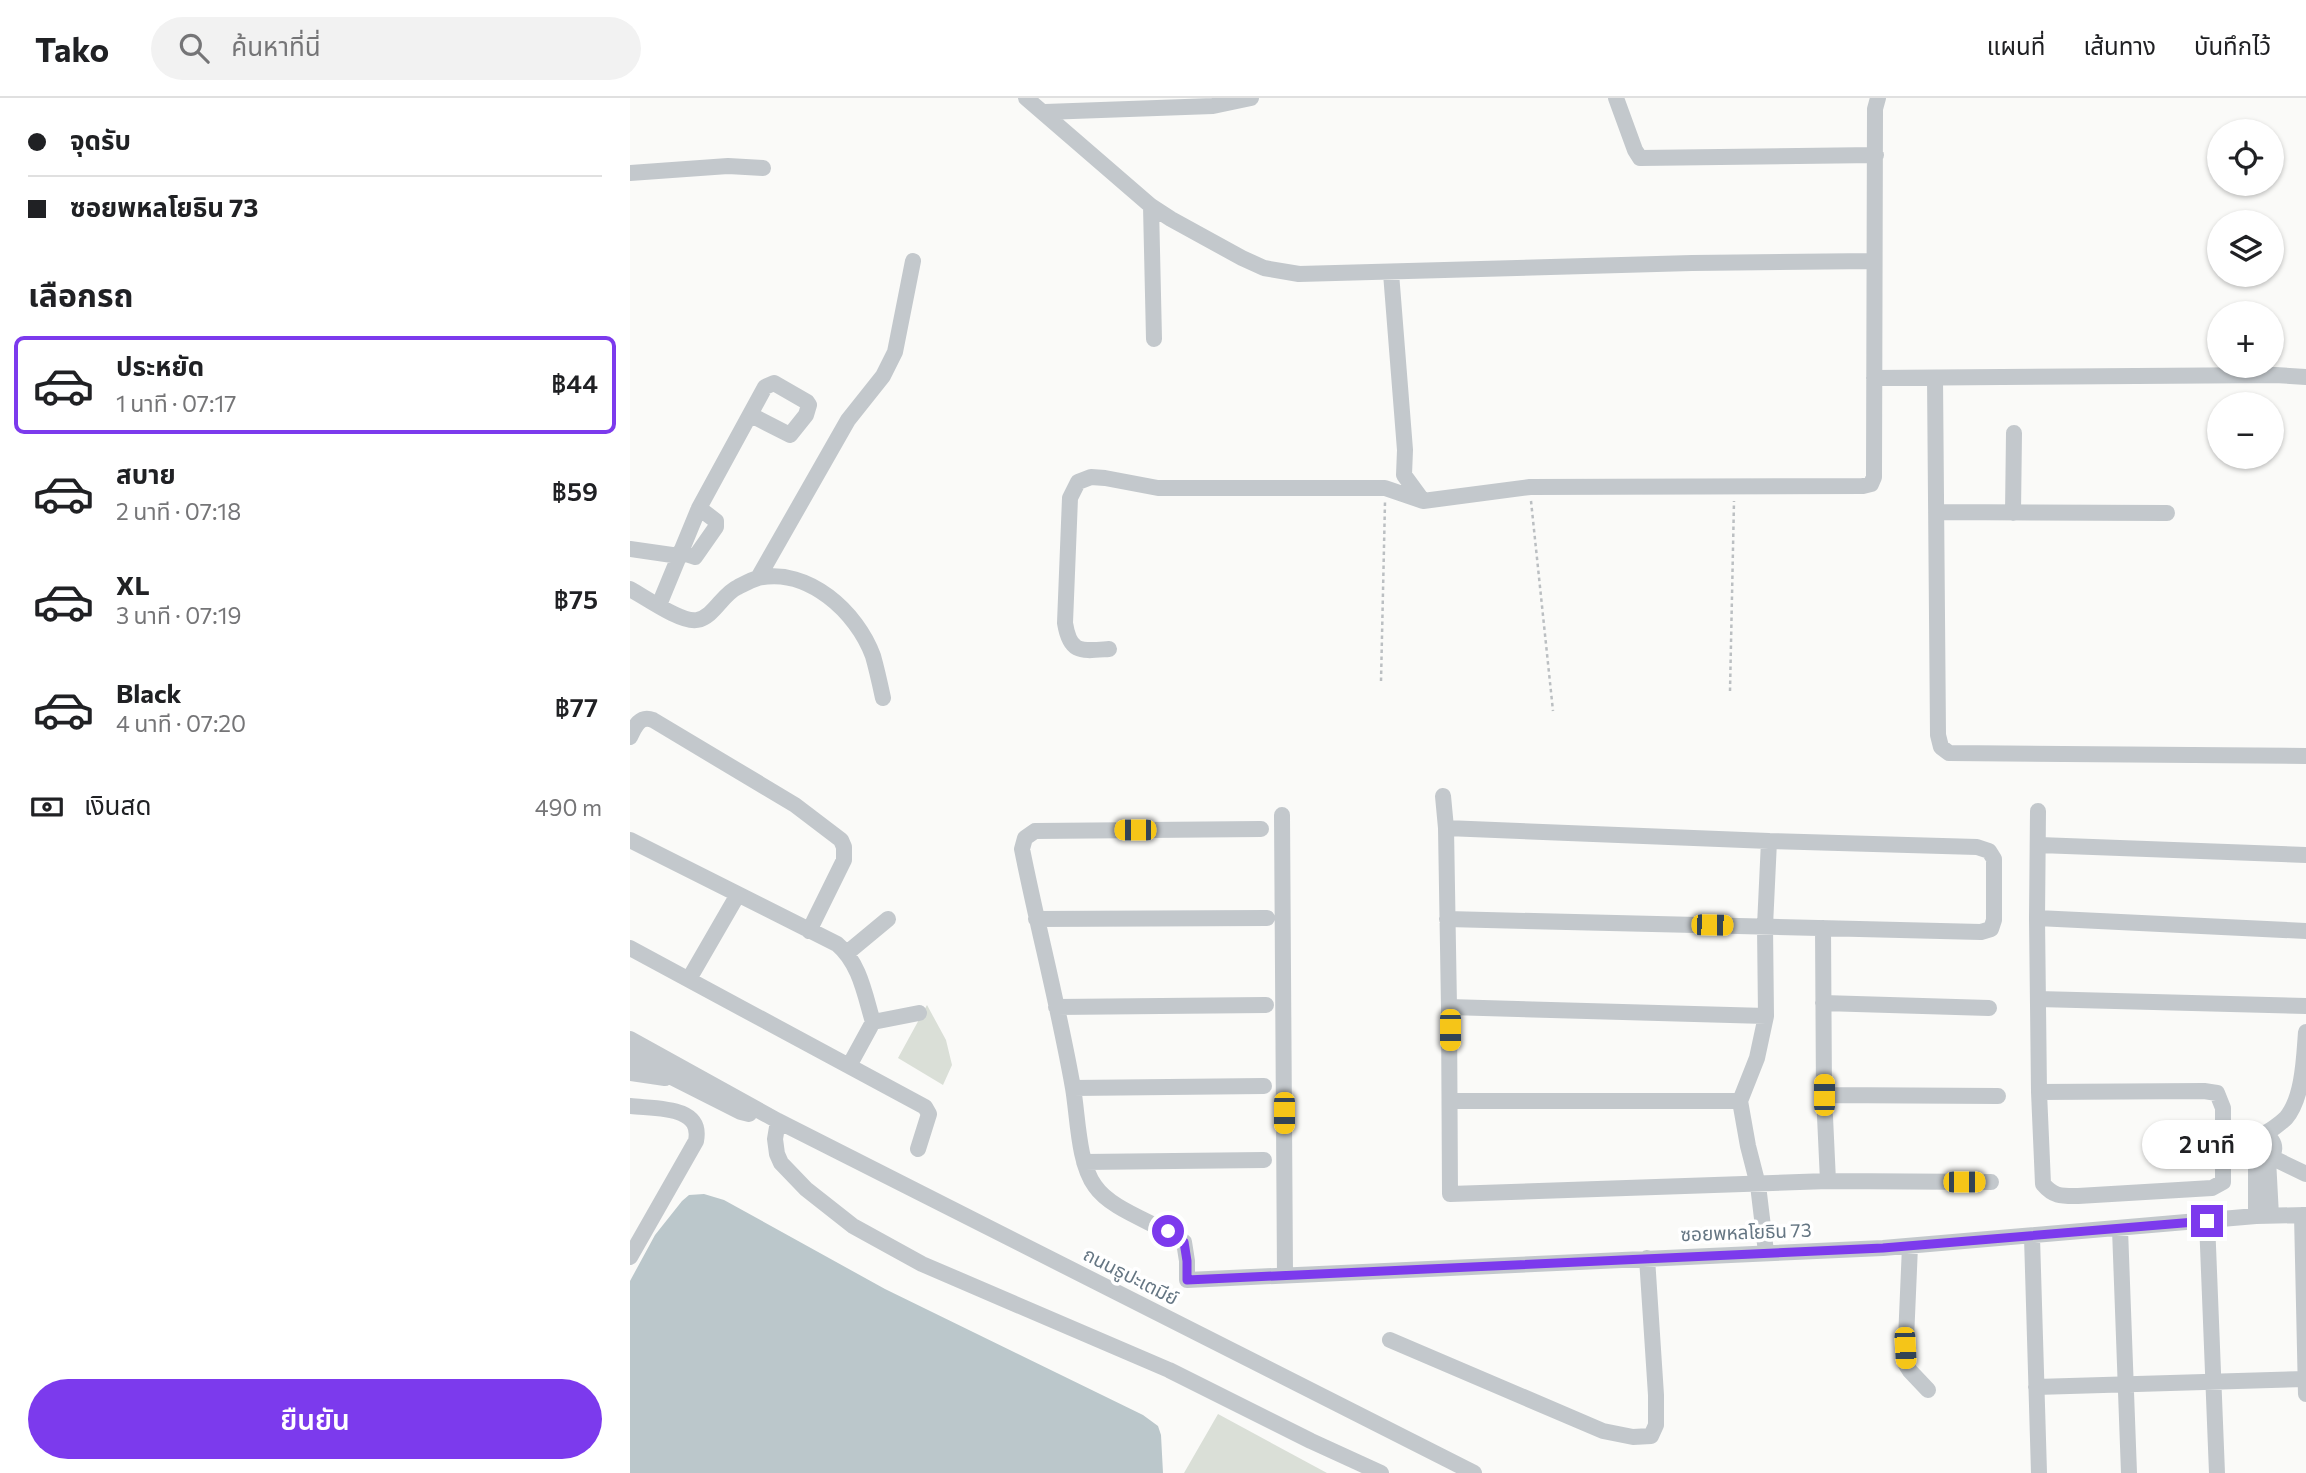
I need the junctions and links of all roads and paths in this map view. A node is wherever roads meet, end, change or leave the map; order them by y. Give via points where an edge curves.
1 (1026, 98) edge
2 (1251, 98) edge
3 (1616, 98) edge
4 (1878, 98) edge
5 (1045, 112) junction
6 (1876, 155) junction
7 (763, 168) dead end
8 (630, 173) edge
9 (1151, 206) junction
10 (913, 261) dead end
11 (1873, 261) junction
12 (1391, 273) junction
13 (1154, 339) dead end
14 (2306, 377) edge
15 (1874, 378) junction
16 (1935, 378) junction
17 (751, 415) dead end
18 (2014, 433) dead end
19 (1530, 487) junction
20 (1385, 488) junction
21 (1734, 488) junction
22 (1423, 501) junction
23 (699, 508) junction
24 (1936, 512) junction
25 (2013, 513) junction
26 (2167, 513) dead end
27 (630, 549) edge
28 (680, 554) junction
29 (758, 578) junction
30 (630, 589) edge
31 (659, 605) junction
32 (1109, 649) dead end
33 (1381, 681) dead end
34 (1730, 691) dead end
35 (883, 698) dead end
36 (1553, 711) dead end
37 (631, 732) edge
38 (2306, 756) edge
39 (1443, 796) dead end
40 (2038, 811) dead end
41 (1282, 815) dead end
42 (1446, 828) junction
43 (1261, 830) dead end
44 (630, 840) edge
45 (1769, 841) junction
46 (2039, 845) junction
47 (2306, 855) edge
48 (737, 896) junction
49 (1267, 918) dead end
50 (2037, 918) junction
51 (888, 919) dead end
52 (1036, 919) junction
53 (1447, 919) junction
54 (1765, 926) junction
55 (1823, 928) junction
56 (808, 931) junction
57 (2306, 931) edge
58 (630, 948) edge
59 (847, 953) junction
60 (689, 979) junction
61 (2038, 999) junction
62 (1823, 1003) junction
63 (1266, 1005) dead end
64 (2306, 1006) edge
65 (1056, 1007) junction
66 (1449, 1007) junction
67 (1990, 1008) dead end
68 (919, 1013) dead end
69 (1766, 1016) junction
70 (873, 1022) junction
71 (2306, 1032) edge
72 (630, 1039) edge
73 (630, 1056) edge
74 (849, 1066) junction
75 (630, 1073) edge
76 (681, 1081) junction
77 (2304, 1085) edge
78 (1264, 1086) dead end
79 (1073, 1088) junction
80 (697, 1089) junction
81 (2039, 1091) junction
82 (1824, 1095) junction
83 (1998, 1096) dead end
84 (1450, 1101) junction
85 (1740, 1101) junction
86 (630, 1106) edge
87 (685, 1113) junction
88 (773, 1119) junction
89 (2264, 1134) junction
90 (2248, 1143) junction
91 (918, 1149) dead end
92 (2224, 1149) junction
93 (2265, 1159) junction
94 (1264, 1160) dead end
95 (1084, 1162) junction
96 (2306, 1174) edge
97 (1828, 1181) junction
98 (1991, 1182) dead end
99 (1758, 1185) junction
100 (2304, 1215) edge
101 (2264, 1216) junction
102 (2207, 1221) junction
103 (2120, 1229) junction
104 (2032, 1237) junction
105 (1910, 1246) junction
106 (1766, 1252) junction
107 (630, 1257) edge
108 (1647, 1258) junction
109 (1285, 1275) junction
110 (1390, 1340) dead end
111 (2306, 1379) edge
112 (2213, 1381) junction
113 (2126, 1384) junction
114 (2036, 1387) junction
115 (1928, 1390) dead end
116 (2306, 1394) edge
117 (1381, 1473) edge
118 (1474, 1473) edge
119 (2039, 1473) edge
120 (2129, 1473) edge
121 (2217, 1473) edge

1 - 5 street
2 - 5 street via 1213,106
3 - 6 street via 1640,158
4 - 6 street
5 - 9 street
6 - 11 street
7 - 8 street
9 - 12 street via 1264,268 1299,274
9 - 13 street
10 - 29 street via 895,352 883,376 848,420
11 - 12 street
11 - 15 street
12 - 22 street via 1404,475
14 - 16 street
15 - 16 street
15 - 21 street via 1871,484
16 - 24 street
17 - 23 street
18 - 25 street
19 - 21 street
19 - 22 street
19 - 36 path
20 - 22 street
20 - 32 street via 1158,488 1105,478 1083,479 1070,498 1067,639 1083,649
20 - 33 path
21 - 34 path
23 - 28 street
23 - 28 street via 716,520 716,527 695,557
24 - 25 street
24 - 38 street via 1938,735 1941,747 1949,753
25 - 26 street
27 - 28 street
28 - 31 street
29 - 31 street via 733,589 697,620 676,616
29 - 35 street via 802,582 831,598 865,640
30 - 31 street
37 - 56 street via 643,719 653,720 795,804 841,840 844,860
39 - 42 street
40 - 46 street
41 - 109 street
42 - 45 street
42 - 53 street
43 - 52 street via 1035,831 1021,849
44 - 48 street
45 - 54 street
45 - 55 street via 1977,847 1989,851 1994,859 1990,929
46 - 47 street
46 - 50 street
48 - 56 street
48 - 60 street
49 - 52 street
50 - 57 street
50 - 61 street
51 - 59 street
52 - 65 street
53 - 54 street
53 - 66 street
54 - 55 street
54 - 69 street
55 - 62 street
56 - 59 street
58 - 60 street
59 - 70 street
60 - 74 street
61 - 64 street
61 - 81 street
62 - 67 street
62 - 82 street
63 - 65 street
65 - 79 street
66 - 69 street
66 - 84 street
68 - 70 street
69 - 85 street via 1757,1058
70 - 74 street
71 - 77 street
72 - 88 street, ถนนธูปะเตมีย์
73 - 76 street, ถนนธูปะเตมีย์
74 - 91 street via 925,1107 929,1114
75 - 76 street
76 - 80 street, ถนนธูปะเตมีย์
77 - 89 street via 2286,1118
78 - 79 street
79 - 95 street
80 - 87 street
80 - 88 street, ถนนธูปะเตมีย์ via 741,1112
81 - 92 street via 2217,1093 2223,1108
81 - 92 street via 2043,1184 2062,1196 2212,1188 2223,1182
82 - 83 street
82 - 97 street
84 - 85 street
84 - 99 street via 1450,1194
85 - 99 street
86 - 87 street
87 - 107 street via 695,1121 696,1141
88 - 117 street via 776,1154 782,1163 806,1189 853,1226 922,1264 1158,1365
88 - 118 street, ถนนธูปะเตมีย์
89 - 90 street
89 - 93 street via 2274,1144 2274,1151
90 - 92 street
90 - 93 street via 2249,1153
93 - 96 street
93 - 101 street
94 - 95 street
95 - 109 street, ซอยพหลโยธิน 73 via 1105,1199 1184,1242 1187,1280
97 - 98 street
97 - 99 street
99 - 106 street
100 - 101 street, ซอยพหลโยธิน 73
100 - 111 street
101 - 102 street, ซอยพหลโยธิน 73
102 - 103 street, ซอยพหลโยธิน 73
102 - 112 street
103 - 104 street, ซอยพหลโยธิน 73
103 - 113 street
104 - 105 street, ซอยพหลโยธิน 73
104 - 114 street
105 - 106 street, ซอยพหลโยธิน 73
105 - 115 street via 1905,1363
106 - 108 street, ซอยพหลโยธิน 73
108 - 109 street, ซอยพหลโยธิน 73
108 - 110 street via 1656,1395 1656,1425 1651,1436 1603,1431
111 - 112 street
111 - 116 street
112 - 113 street
112 - 121 street
113 - 114 street
113 - 120 street
114 - 119 street

